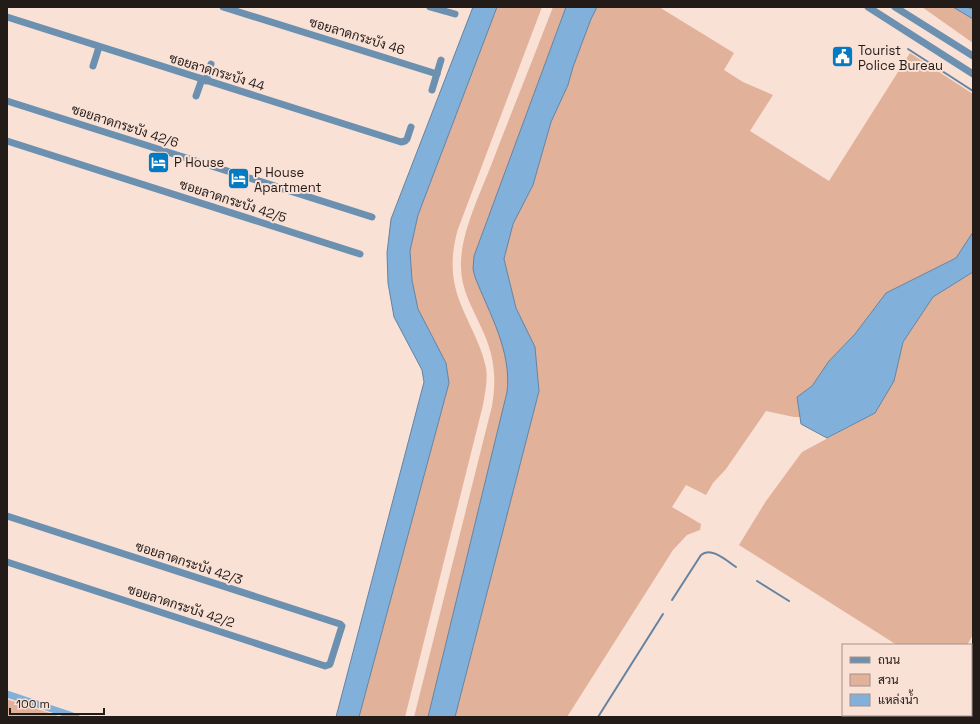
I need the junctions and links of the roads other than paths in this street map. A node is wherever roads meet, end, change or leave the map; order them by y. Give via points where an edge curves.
1 (223, 7) edge
2 (430, 7) edge
3 (868, 7) edge
4 (895, 7) edge
5 (455, 14) dead end
6 (7, 17) edge
7 (99, 47) junction
8 (973, 56) edge
9 (441, 60) dead end
10 (211, 64) dead end
11 (93, 66) dead end
12 (437, 74) junction
13 (973, 74) edge
14 (204, 80) junction
15 (432, 90) dead end
16 (196, 96) dead end
17 (7, 101) edge
18 (411, 127) dead end
19 (7, 141) edge
20 (372, 217) dead end
21 (360, 254) dead end
22 (7, 516) edge
23 (7, 562) edge
24 (335, 646) joint

1 - 12 street, ซอยลาดกระบัง 46
2 - 5 street
3 - 13 street
4 - 8 street
6 - 7 street, ซอยลาดกระบัง 44
7 - 11 street
7 - 14 street, ซอยลาดกระบัง 44
9 - 12 street
10 - 14 street
12 - 15 street
14 - 16 street
14 - 18 street, ซอยลาดกระบัง 44 via 402,142 408,139
17 - 20 street, ซอยลาดกระบัง 42/6
19 - 21 street, ซอยลาดกระบัง 42/5
22 - 24 street, ซอยลาดกระบัง 42/3 via 340,624 342,626
23 - 24 street, ซอยลาดกระบัง 42/2 via 325,666 330,664

